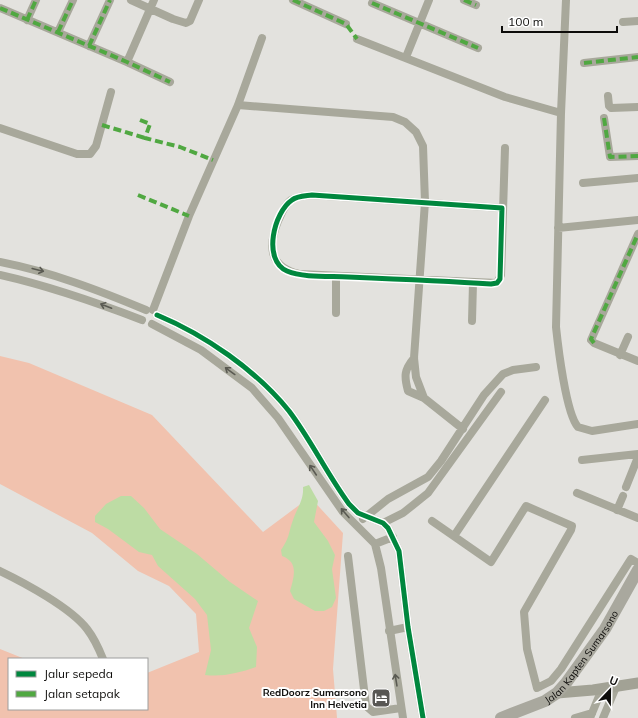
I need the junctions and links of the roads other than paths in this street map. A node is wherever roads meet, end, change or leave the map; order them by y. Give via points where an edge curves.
1 (36, 0) edge
2 (73, 0) edge
3 (110, 0) edge
4 (131, 0) edge
5 (199, 0) edge
6 (293, 0) edge
7 (429, 0) edge
8 (464, 0) edge
9 (566, 0) edge
10 (372, 3) dead end
11 (152, 4) edge
12 (476, 5) dead end
13 (0, 8) edge
14 (27, 20) junction
15 (638, 21) edge
16 (419, 22) junction
17 (624, 22) dead end
18 (346, 24) dead end
19 (58, 32) junction
20 (262, 38) dead end
21 (357, 39) dead end
22 (89, 46) junction
23 (478, 48) dead end
24 (406, 57) junction
25 (638, 57) edge
26 (128, 62) junction
27 (584, 63) dead end
28 (170, 82) dead end
29 (112, 92) dead end
30 (608, 96) dead end
31 (238, 105) junction
32 (638, 107) edge
33 (561, 112) junction
34 (604, 118) dead end
35 (0, 128) edge
36 (505, 148) dead end
37 (638, 156) edge
38 (638, 178) edge
39 (583, 183) dead end
40 (425, 202) junction
41 (502, 208) junction
42 (638, 220) edge
43 (558, 228) junction
44 (638, 234) edge
45 (0, 262) edge
46 (0, 275) edge
47 (336, 276) junction
48 (420, 280) junction
49 (473, 282) junction
50 (152, 312) junction
51 (336, 313) dead end
52 (142, 320) junction
53 (472, 321) dead end
54 (152, 324) junction
55 (628, 337) dead end
56 (620, 355) junction
57 (414, 358) junction
58 (638, 361) edge
59 (536, 367) dead end
60 (501, 392) dead end
61 (424, 398) junction
62 (545, 400) dead end
63 (638, 424) edge
64 (463, 429) junction
65 (638, 454) edge
66 (638, 457) edge
67 (582, 460) dead end
68 (626, 487) dead end
69 (576, 493) dead end
70 (623, 496) dead end
71 (617, 510) junction
72 (366, 518) junction
73 (638, 518) edge
74 (432, 521) dead end
75 (356, 523) junction
76 (383, 523) junction
77 (454, 536) junction
78 (393, 537) junction
79 (375, 544) junction
80 (348, 556) dead end
81 (638, 562) edge
82 (638, 570) edge
83 (0, 571) edge
84 (408, 627) junction
85 (389, 631) junction
86 (102, 658) edge
87 (638, 683) edge
88 (616, 687) junction
89 (602, 689) junction
90 (557, 693) junction
91 (401, 708) junction
92 (377, 715) edge
93 (591, 715) edge
94 (403, 718) edge
95 (423, 718) edge
96 (501, 718) edge
97 (575, 718) edge
98 (603, 718) edge

1 - 14 street
2 - 19 street
3 - 22 street
4 - 11 street
5 - 11 street via 190,21 186,23 173,19
6 - 18 street
7 - 16 street
8 - 12 street
9 - 33 street
10 - 16 street
11 - 26 street
13 - 14 street
14 - 19 street
15 - 17 street
16 - 23 street
16 - 24 street
19 - 22 street
20 - 31 street
21 - 24 street
22 - 26 street
24 - 33 street via 505,97
25 - 27 street
26 - 28 street
29 - 35 street via 96,146 90,154 77,154
30 - 32 street via 611,108
31 - 40 street via 393,116 399,119 416,132 421,140
31 - 50 street via 192,209
33 - 43 street
34 - 37 street via 610,157
36 - 41 street
38 - 39 street
40 - 41 street
40 - 47 street via 312,195 292,200 284,208 273,235 272,252 280,266 299,274
40 - 48 street
41 - 49 street via 500,279 494,283
42 - 43 street
43 - 63 street via 558,356 575,423 582,429 592,432
44 - 56 street via 591,339
45 -> 50 street via 60,276
52 -> 46 street via 46,286
47 - 48 street
47 - 51 street
48 - 49 street
48 - 57 street
49 - 53 street
50 - 52 street via 142,314
50 - 54 street via 156,320
50 - 72 street via 222,350 271,392 303,432 349,504
52 - 54 street via 146,324
75 -> 54 street via 343,512 278,418 252,388 201,350
55 - 56 street
56 - 58 street
57 - 61 street via 416,377
57 - 61 street via 406,367 404,378 408,391
59 - 64 street via 503,374 484,395
60 - 76 street via 428,493
61 - 64 street
62 - 77 street
64 - 72 street via 428,477 388,499
65 - 67 street
66 - 68 street
69 - 71 street
70 - 71 street
71 - 73 street
72 - 75 street
72 - 76 street
74 - 77 street
75 - 79 street
76 - 78 street
77 - 81 street via 491,562 526,506 572,526 524,612 527,649 537,688 551,682 561,669 631,559
78 - 79 street
78 - 84 street via 398,551
79 - 85 street via 381,568
80 - 92 street via 366,706
82 - 90 highway, Jalan Kapten Sumarsono via 605,629 577,670
83 - 86 street via 42,594 81,624 90,634
84 - 85 street
84 - 95 street
91 -> 85 street
87 - 88 main road
88 - 89 main road
88 - 98 street
89 - 90 main road
89 - 93 street
90 - 96 highway, Jalan Kapten Sumarsono via 540,703
91 - 92 street
91 - 94 street
93 - 97 street

